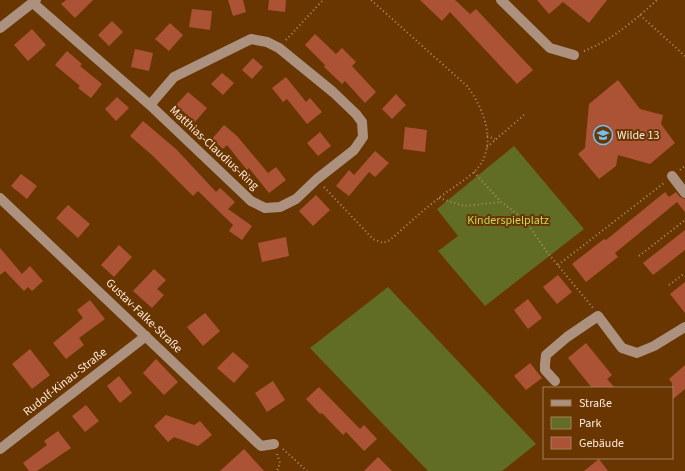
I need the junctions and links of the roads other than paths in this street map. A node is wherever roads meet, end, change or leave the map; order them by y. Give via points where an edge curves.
1 (501, 0) edge
2 (34, 1) edge
3 (0, 28) edge
4 (574, 55) road end
5 (150, 105) junction
6 (672, 176) road end
7 (685, 193) edge
8 (0, 198) edge
9 (685, 327) edge
10 (146, 336) junction
11 (555, 381) dead end
12 (274, 444) road end
13 (0, 449) edge

1 - 4 street via 550,48
2 - 3 street
2 - 5 street, Matthias-Claudius-Ring
5 - 5 street, Matthias-Claudius-Ring via 174,77 251,39 267,42 279,48 333,92 362,122 363,137 354,150 296,199 280,207 265,208 250,201
6 - 7 street
8 - 10 street, Gustav-Falke-Straße
9 - 11 street via 637,353 622,348 598,316 546,355 546,370
10 - 12 street, Gustav-Falke-Straße via 261,446
10 - 13 street, Rudolf-Kinau-Straße

